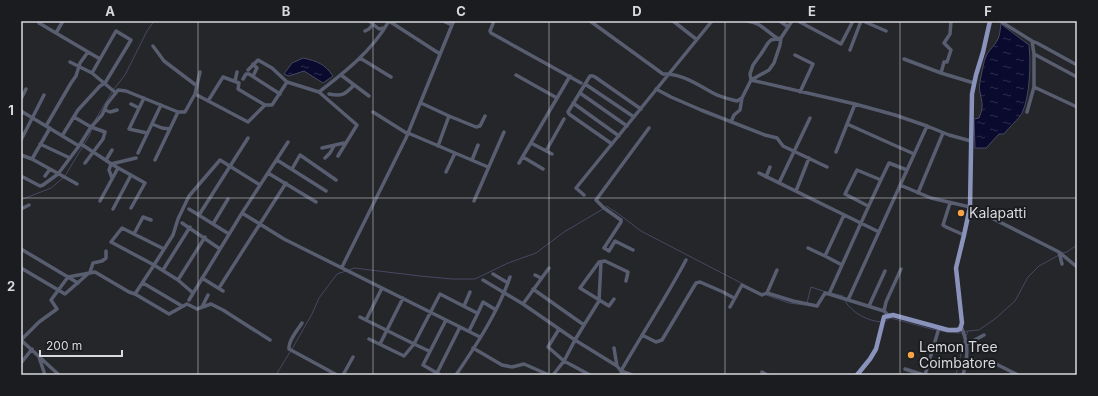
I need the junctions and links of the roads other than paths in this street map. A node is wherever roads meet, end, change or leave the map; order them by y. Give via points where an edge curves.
1 (38, 21) edge
2 (63, 21) edge
3 (369, 21) edge
4 (443, 21) edge
5 (454, 21) edge
6 (494, 21) edge
7 (590, 21) edge
8 (673, 21) edge
9 (712, 21) edge
10 (747, 21) edge
11 (780, 21) edge
12 (792, 21) edge
13 (798, 21) edge
14 (852, 21) edge
15 (862, 21) edge
16 (951, 21) edge
17 (990, 21) edge
18 (1000, 21) edge
19 (373, 24) junction
20 (452, 25) junction
21 (788, 27) junction
22 (385, 28) junction
23 (886, 30) dead end
24 (365, 31) dead end
25 (56, 33) junction
26 (779, 38) junction
27 (696, 39) junction
28 (1032, 42) junction
29 (153, 46) dead end
30 (850, 50) dead end
31 (88, 52) junction
32 (440, 54) junction
33 (1034, 54) junction
34 (795, 55) dead end
35 (360, 58) junction
36 (100, 59) junction
37 (904, 59) dead end
38 (70, 62) dead end
39 (253, 64) junction
40 (1077, 65) edge
41 (79, 66) junction
42 (248, 70) dead end
43 (200, 72) dead end
44 (238, 72) dead end
45 (92, 73) junction
46 (941, 73) junction
47 (668, 74) junction
48 (341, 75) junction
49 (516, 75) dead end
50 (253, 76) junction
51 (570, 76) junction
52 (391, 77) dead end
53 (1077, 77) edge
54 (244, 80) dead end
55 (751, 80) junction
56 (235, 81) junction
57 (287, 82) junction
58 (583, 83) junction
59 (974, 83) junction
60 (105, 84) junction
61 (354, 85) junction
62 (197, 86) junction
63 (1034, 87) junction
64 (26, 89) dead end
65 (656, 89) junction
66 (114, 91) junction
67 (319, 92) junction
68 (800, 92) junction
69 (580, 93) junction
70 (195, 94) junction
71 (280, 94) junction
72 (329, 94) dead end
73 (44, 95) dead end
74 (369, 96) dead end
75 (144, 98) junction
76 (557, 98) junction
77 (742, 98) junction
78 (21, 99) edge
79 (208, 101) junction
80 (421, 103) junction
81 (573, 103) junction
82 (131, 104) dead end
83 (855, 104) junction
84 (161, 105) junction
85 (265, 105) junction
86 (1077, 107) edge
87 (139, 108) junction
88 (640, 108) junction
89 (105, 110) junction
90 (118, 110) dead end
91 (21, 111) edge
92 (178, 112) junction
93 (373, 112) dead end
94 (1027, 112) dead end
95 (449, 116) junction
96 (485, 116) dead end
97 (32, 117) junction
98 (74, 117) junction
99 (634, 117) junction
100 (810, 118) dead end
101 (564, 119) dead end
102 (731, 122) junction
103 (152, 124) junction
104 (847, 124) junction
105 (93, 126) junction
106 (627, 126) junction
107 (927, 126) junction
108 (48, 127) junction
109 (649, 128) dead end
110 (170, 129) junction
111 (504, 132) dead end
112 (147, 133) junction
113 (408, 133) junction
114 (943, 133) junction
115 (62, 136) junction
116 (619, 136) junction
117 (248, 138) dead end
118 (21, 140) edge
119 (971, 141) junction
120 (288, 142) dead end
121 (345, 142) junction
122 (531, 143) junction
123 (40, 144) junction
124 (612, 144) junction
125 (80, 145) junction
126 (478, 145) dead end
127 (334, 146) junction
128 (438, 146) junction
129 (322, 148) dead end
130 (112, 150) dead end
131 (92, 151) junction
132 (546, 151) junction
133 (794, 152) junction
134 (836, 152) dead end
135 (138, 153) dead end
136 (455, 153) junction
137 (552, 154) dead end
138 (914, 154) junction
139 (21, 155) edge
140 (338, 156) dead end
141 (523, 157) junction
142 (70, 158) junction
143 (136, 158) dead end
144 (325, 158) dead end
145 (809, 158) junction
146 (32, 159) junction
147 (106, 160) junction
148 (155, 160) dead end
149 (277, 160) junction
150 (472, 160) junction
151 (85, 163) dead end
152 (111, 164) junction
153 (519, 164) dead end
154 (230, 166) junction
155 (488, 167) junction
156 (770, 167) dead end
157 (827, 167) dead end
158 (118, 168) junction
159 (292, 168) junction
160 (50, 169) junction
161 (544, 169) dead end
162 (907, 170) junction
163 (446, 172) dead end
164 (268, 173) junction
165 (759, 173) dead end
166 (58, 174) junction
167 (131, 175) junction
168 (21, 176) edge
169 (46, 176) dead end
170 (766, 177) junction
171 (112, 178) junction
172 (336, 180) dead end
173 (881, 180) junction
174 (286, 183) junction
175 (779, 183) junction
176 (77, 184) dead end
177 (260, 185) junction
178 (900, 185) junction
179 (326, 191) dead end
180 (796, 191) junction
181 (918, 193) junction
182 (584, 195) dead end
183 (228, 199) dead end
184 (100, 201) dead end
185 (474, 201) dead end
186 (316, 202) dead end
187 (950, 203) junction
188 (29, 205) dead end
189 (868, 206) junction
190 (970, 206) junction
191 (132, 208) dead end
192 (21, 209) edge
193 (113, 209) dead end
194 (189, 209) dead end
195 (242, 213) junction
196 (199, 215) junction
197 (844, 216) junction
198 (151, 220) dead end
199 (182, 223) dead end
200 (213, 224) junction
201 (260, 224) junction
202 (861, 224) junction
203 (190, 227) junction
204 (879, 232) junction
205 (134, 234) junction
206 (229, 234) junction
207 (964, 235) junction
208 (204, 237) junction
209 (808, 248) dead end
210 (21, 249) edge
211 (164, 249) junction
212 (220, 249) junction
213 (633, 250) dead end
214 (106, 251) dead end
215 (1059, 252) junction
216 (825, 256) junction
217 (686, 260) dead end
218 (601, 262) junction
219 (1062, 262) dead end
220 (154, 265) junction
221 (842, 265) junction
222 (1077, 267) edge
223 (21, 268) edge
224 (342, 268) junction
225 (549, 268) dead end
226 (901, 269) dead end
227 (163, 270) junction
228 (777, 270) dead end
229 (885, 271) dead end
230 (90, 272) junction
231 (493, 274) dead end
232 (536, 275) dead end
233 (68, 277) junction
234 (510, 277) dead end
235 (202, 278) junction
236 (541, 278) junction
237 (178, 280) junction
238 (483, 280) dead end
239 (626, 281) dead end
240 (78, 283) junction
241 (143, 283) junction
242 (508, 283) junction
243 (382, 288) junction
244 (533, 289) junction
245 (58, 290) junction
246 (470, 292) dead end
247 (193, 293) junction
248 (829, 293) junction
249 (135, 294) junction
250 (504, 294) junction
251 (765, 294) junction
252 (208, 295) dead end
253 (403, 298) junction
254 (734, 298) junction
255 (614, 299) dead end
256 (846, 299) junction
257 (189, 300) dead end
258 (599, 301) junction
259 (522, 304) junction
260 (182, 306) junction
261 (464, 306) junction
262 (869, 306) junction
263 (202, 307) junction
264 (730, 307) dead end
265 (496, 310) junction
266 (884, 311) junction
267 (430, 312) junction
268 (478, 315) junction
269 (888, 315) junction
270 (360, 317) dead end
271 (366, 320) junction
272 (446, 320) junction
273 (302, 324) dead end
274 (584, 325) junction
275 (460, 327) junction
276 (962, 328) junction
277 (559, 329) junction
278 (387, 330) junction
279 (938, 330) junction
280 (469, 331) junction
281 (642, 335) junction
282 (984, 336) dead end
283 (480, 337) junction
284 (369, 339) dead end
285 (21, 340) edge
286 (270, 340) dead end
287 (575, 340) junction
288 (967, 342) junction
289 (380, 344) junction
290 (414, 344) junction
291 (473, 348) junction
292 (614, 348) dead end
293 (32, 349) junction
294 (429, 351) junction
295 (38, 355) junction
296 (353, 357) dead end
297 (967, 360) junction
298 (564, 361) junction
299 (21, 362) edge
300 (617, 366) junction
301 (905, 369) dead end
302 (55, 371) junction
303 (762, 372) dead end
304 (621, 373) edge
305 (438, 374) edge
306 (45, 375) edge
307 (51, 375) edge
308 (59, 375) edge
309 (337, 375) edge
310 (343, 375) edge
311 (456, 375) edge
312 (549, 375) edge
313 (553, 375) edge
314 (590, 375) edge
315 (632, 375) edge
316 (767, 375) edge
317 (857, 375) edge
318 (924, 375) edge
319 (963, 375) edge
320 (1018, 375) edge

1 - 25 street
2 - 25 street
3 - 19 street
4 - 20 street
5 - 20 street
6 - 51 street via 491,33
7 - 47 street via 663,74
8 - 27 street
9 - 27 street
10 - 26 street via 756,22
11 - 21 street
12 - 21 street
13 - 14 street via 841,44
15 - 23 street
15 - 30 street
16 - 46 street via 950,34 944,43 951,50
17 - 59 main road
18 - 28 street
19 - 22 street via 379,29
19 - 24 street
20 - 32 street
21 - 26 street
22 - 32 street via 389,21
22 - 35 street
25 - 31 street
26 - 55 street via 768,43 753,65
26 - 55 street via 780,45 770,70
27 - 47 street
28 - 33 street
28 - 40 street
29 - 62 street via 164,61
31 - 36 street
31 - 41 street
32 - 80 street
33 - 53 street
33 - 63 street
34 - 68 street via 813,64
35 - 48 street
35 - 52 street
36 - 45 street
36 - 60 street via 116,31 131,40
37 - 46 street
38 - 41 street
39 - 42 street
39 - 50 street via 257,68
39 - 57 street via 258,60 272,68
41 - 45 street
41 - 108 street
43 - 62 street
44 - 56 street
45 - 60 street
46 - 59 street
47 - 65 street
47 - 77 street via 696,82 714,93 737,101
48 - 61 street
48 - 67 street
49 - 76 street
50 - 54 street via 246,74
50 - 71 street
51 - 58 street
51 - 76 street
55 - 68 street
55 - 77 street
56 - 79 street via 223,77
56 - 85 street via 239,83 238,89
57 - 67 street
57 - 71 street
58 - 69 street
58 - 88 street via 592,76
58 - 99 street
59 - 119 main road
60 - 66 street
60 - 98 street via 100,86
61 - 72 street via 344,95
61 - 74 street
62 - 70 street
63 - 86 street
63 - 94 street
64 - 78 street
65 - 88 street
65 - 102 street
66 - 75 street via 120,89
66 - 89 street
67 - 121 street via 357,125
68 - 83 street
69 - 81 street
69 - 106 street
70 - 79 street
70 - 92 street via 185,112
71 - 85 street via 272,106
73 - 97 street
75 - 84 street
75 - 87 street
76 - 122 street
77 - 102 street via 740,110
79 - 85 street via 248,122
80 - 95 street
80 - 113 street
81 - 116 street
81 - 124 street via 569,114
82 - 87 street
83 - 104 street
83 - 107 street
84 - 92 street
84 - 103 street
87 - 112 street via 129,129
88 - 99 street
89 - 90 street
89 - 105 street
91 - 97 street
92 - 110 street
93 - 113 street
95 - 96 street via 476,127 480,126
95 - 128 street
97 - 108 street
97 - 118 street
98 - 105 street
98 - 115 street
99 - 106 street
100 - 133 street
101 - 132 street
102 - 133 street via 777,138 781,145
103 - 110 street
103 - 112 street
104 - 134 street
104 - 138 street
105 - 125 street
105 - 131 street via 105,132 103,139
106 - 116 street
107 - 114 street
107 - 138 street
108 - 115 street
108 - 123 street
109 - 213 street via 596,200 621,220 604,248 609,251 615,241
110 - 148 street
111 - 155 street
112 - 135 street
113 - 128 street
113 - 224 street
114 - 119 street
114 - 181 street
115 - 125 street
116 - 124 street
117 - 154 street
119 - 190 main road
120 - 149 street
121 - 127 street
121 - 140 street
122 - 132 street
122 - 141 street
123 - 142 street
123 - 146 street
124 - 182 street via 576,188
125 - 131 street
125 - 142 street
126 - 150 street
127 - 129 street
127 - 144 street
128 - 136 street
130 - 147 street
131 - 147 street
131 - 151 street
132 - 137 street
133 - 145 street
133 - 175 street
136 - 150 street
136 - 163 street
138 - 162 street
139 - 146 street
141 - 153 street
141 - 161 street
142 - 166 street
143 - 152 street
145 - 157 street
145 - 180 street
146 - 160 street
147 - 152 street
149 - 159 street
149 - 164 street
150 - 155 street
152 - 158 street
152 - 171 street
154 - 177 street
154 - 196 street
154 - 211 street via 220,160 196,187 189,196 173,235
155 - 185 street
156 - 170 street
158 - 167 street
158 - 171 street
159 - 172 street via 300,155
159 - 179 street
160 - 166 street
160 - 169 street
162 - 173 street via 889,163
162 - 178 street
164 - 174 street
164 - 177 street
165 - 170 street
166 - 168 street via 40,186
166 - 176 street
167 - 191 street via 145,183
167 - 193 street
170 - 175 street
171 - 184 street
173 - 189 street
173 - 189 street via 857,170 846,194
174 - 186 street
174 - 201 street
175 - 180 street
177 - 195 street
178 - 181 street
178 - 204 street
180 - 197 street
181 - 187 street
183 - 200 street
187 - 190 street
187 - 207 street via 943,225
188 - 192 street
189 - 202 street
190 - 207 main road
190 - 215 street
194 - 196 street
195 - 201 street
195 - 206 street
196 - 200 street
197 - 202 street
197 - 216 street
198 - 205 street via 143,217
199 - 203 street
200 - 206 street
201 - 224 street
201 - 235 street via 221,290
202 - 204 street
202 - 221 street
203 - 208 street
203 - 227 street
204 - 256 street
205 - 211 street
205 - 220 street via 122,228 111,242
206 - 212 street
207 - 276 main road via 955,271
208 - 212 street
208 - 237 street
209 - 216 street
210 - 233 street
211 - 220 street
212 - 235 street
214 - 230 street via 106,258 93,263
215 - 219 street
215 - 222 street
216 - 221 street
217 - 281 street
218 - 239 street via 605,261 628,272
218 - 258 street
218 - 258 street via 580,288
220 - 227 street
220 - 241 street
221 - 248 street
223 - 245 street
224 - 243 street
225 - 236 street
226 - 266 street
227 - 237 street
228 - 251 street
229 - 262 street
230 - 233 street
230 - 240 street
230 - 249 street via 95,272
231 - 242 street
232 - 236 street
233 - 240 street
233 - 245 street
234 - 242 street
235 - 247 street
236 - 244 street
237 - 247 street
238 - 250 street
240 - 245 street via 65,294
241 - 249 street
241 - 260 street
242 - 250 street
243 - 253 street
243 - 271 street
244 - 259 street
244 - 274 street
245 - 285 street via 51,300 57,309
246 - 261 street
247 - 257 street
248 - 251 street via 825,293 817,306
248 - 256 street
249 - 260 street via 169,314
250 - 259 street
250 - 265 street
251 - 254 street via 742,285
252 - 263 street
253 - 267 street
253 - 278 street
254 - 264 street
254 - 281 street via 700,282 696,283 662,340 656,342
255 - 258 street via 609,306
256 - 262 street
258 - 274 street
259 - 277 street
260 - 263 street via 187,304 197,309
261 - 267 street via 440,294
261 - 268 street
262 - 266 street
263 - 286 street via 211,304
265 - 268 street via 483,302
265 - 283 street
266 - 269 street
267 - 272 street
267 - 290 street
268 - 280 street
269 - 279 main road
269 - 317 main road via 882,322 876,349
270 - 271 street
271 - 278 street
272 - 275 street
272 - 294 street
273 - 309 street via 289,346 290,350
274 - 287 street
275 - 280 street
275 - 305 street
276 - 279 main road
276 - 288 street
277 - 287 street
277 - 298 street via 548,347
278 - 289 street
278 - 290 street
279 - 318 street
280 - 283 street
281 - 304 street
282 - 288 street
283 - 291 street
284 - 289 street
285 - 293 street
287 - 298 street
287 - 300 street
288 - 297 street
289 - 290 street via 404,356
290 - 294 street
291 - 311 street
291 - 312 street via 502,365 512,367 524,364
292 - 300 street
293 - 295 street
293 - 299 street
294 - 305 street via 423,366
295 - 302 street
295 - 306 street
296 - 310 street
297 - 319 street
297 - 320 street via 990,361
298 - 313 street
298 - 314 street
300 - 304 street
301 - 318 street
302 - 307 street
302 - 308 street
303 - 316 street
304 - 315 street

